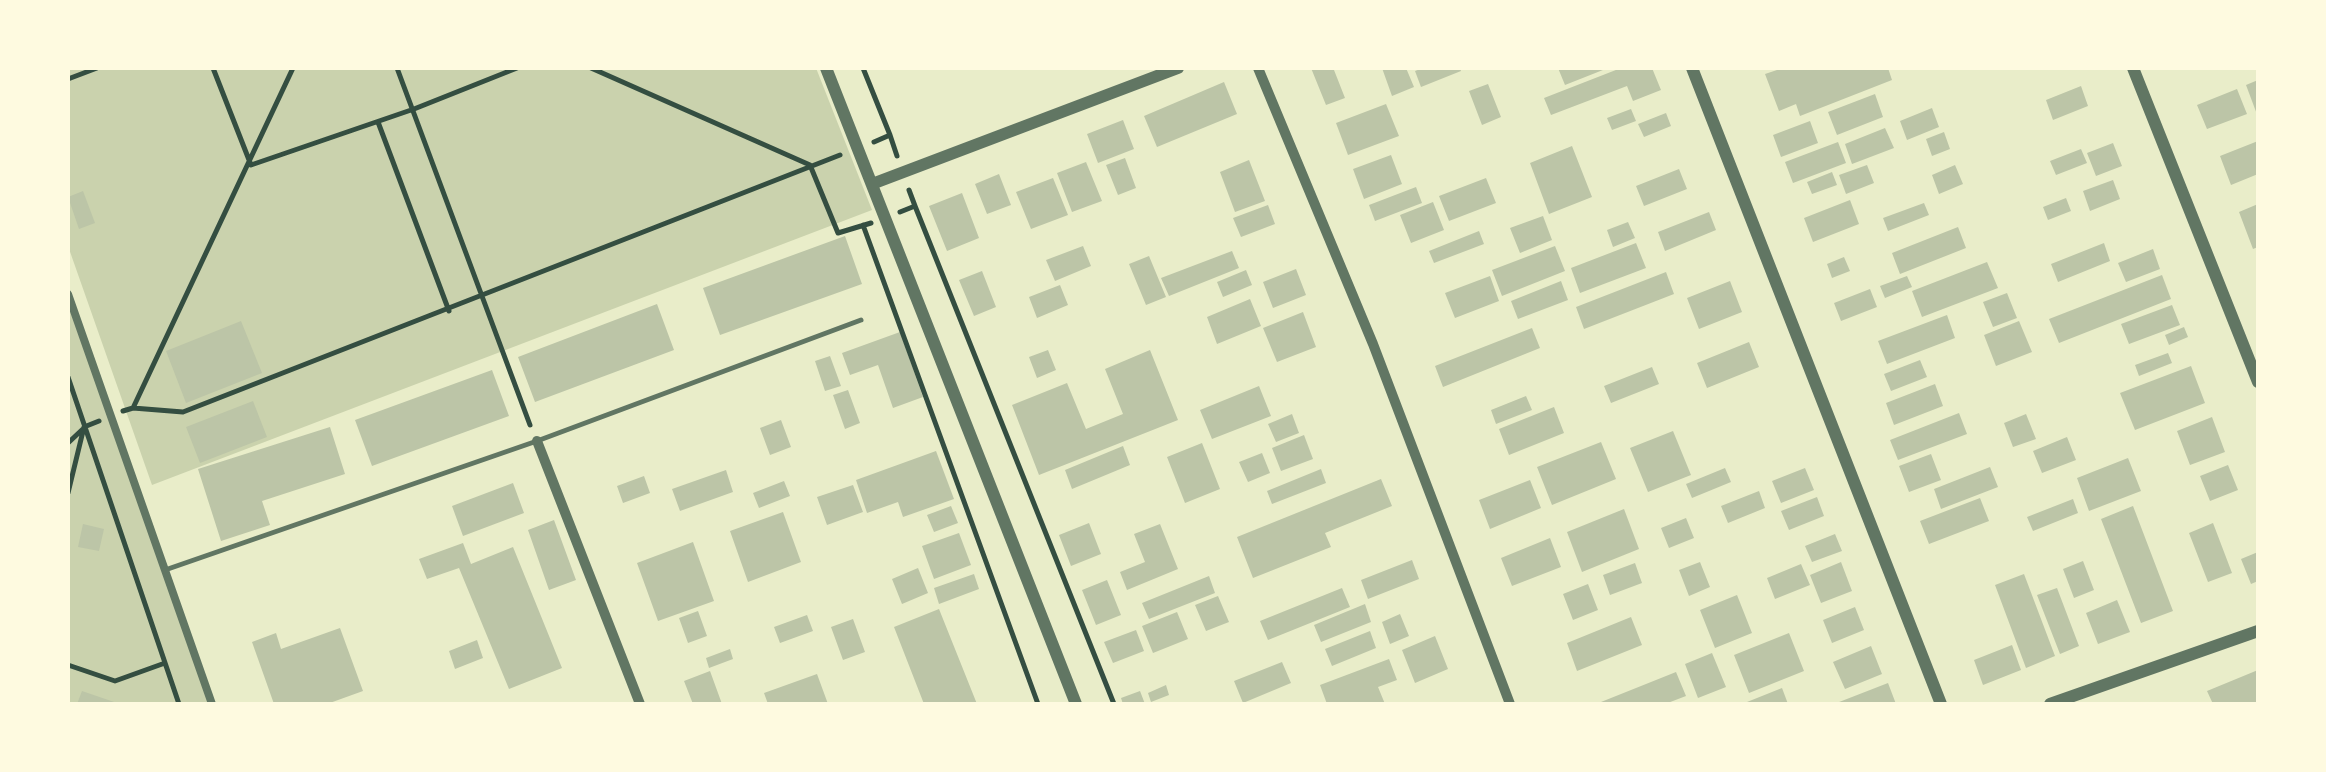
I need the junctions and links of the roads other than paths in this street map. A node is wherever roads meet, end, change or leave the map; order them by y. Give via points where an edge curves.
1 (826, 68) edge
2 (1178, 68) edge
3 (1258, 68) edge
4 (1692, 68) edge
5 (2134, 68) edge
6 (872, 184) junction
7 (68, 294) edge
8 (861, 320) dead end
9 (2258, 382) edge
10 (536, 441) junction
11 (165, 570) junction
12 (2258, 630) edge
13 (212, 704) edge
14 (640, 704) edge
15 (1076, 704) edge
16 (1510, 704) edge
17 (1941, 704) edge
18 (2050, 704) edge

1 - 6 street
2 - 6 street
3 - 16 street via 1373,344
4 - 17 street
5 - 9 street
6 - 15 street
7 - 11 street
8 - 10 lane
10 - 11 lane
10 - 14 street
11 - 13 street
12 - 18 street

